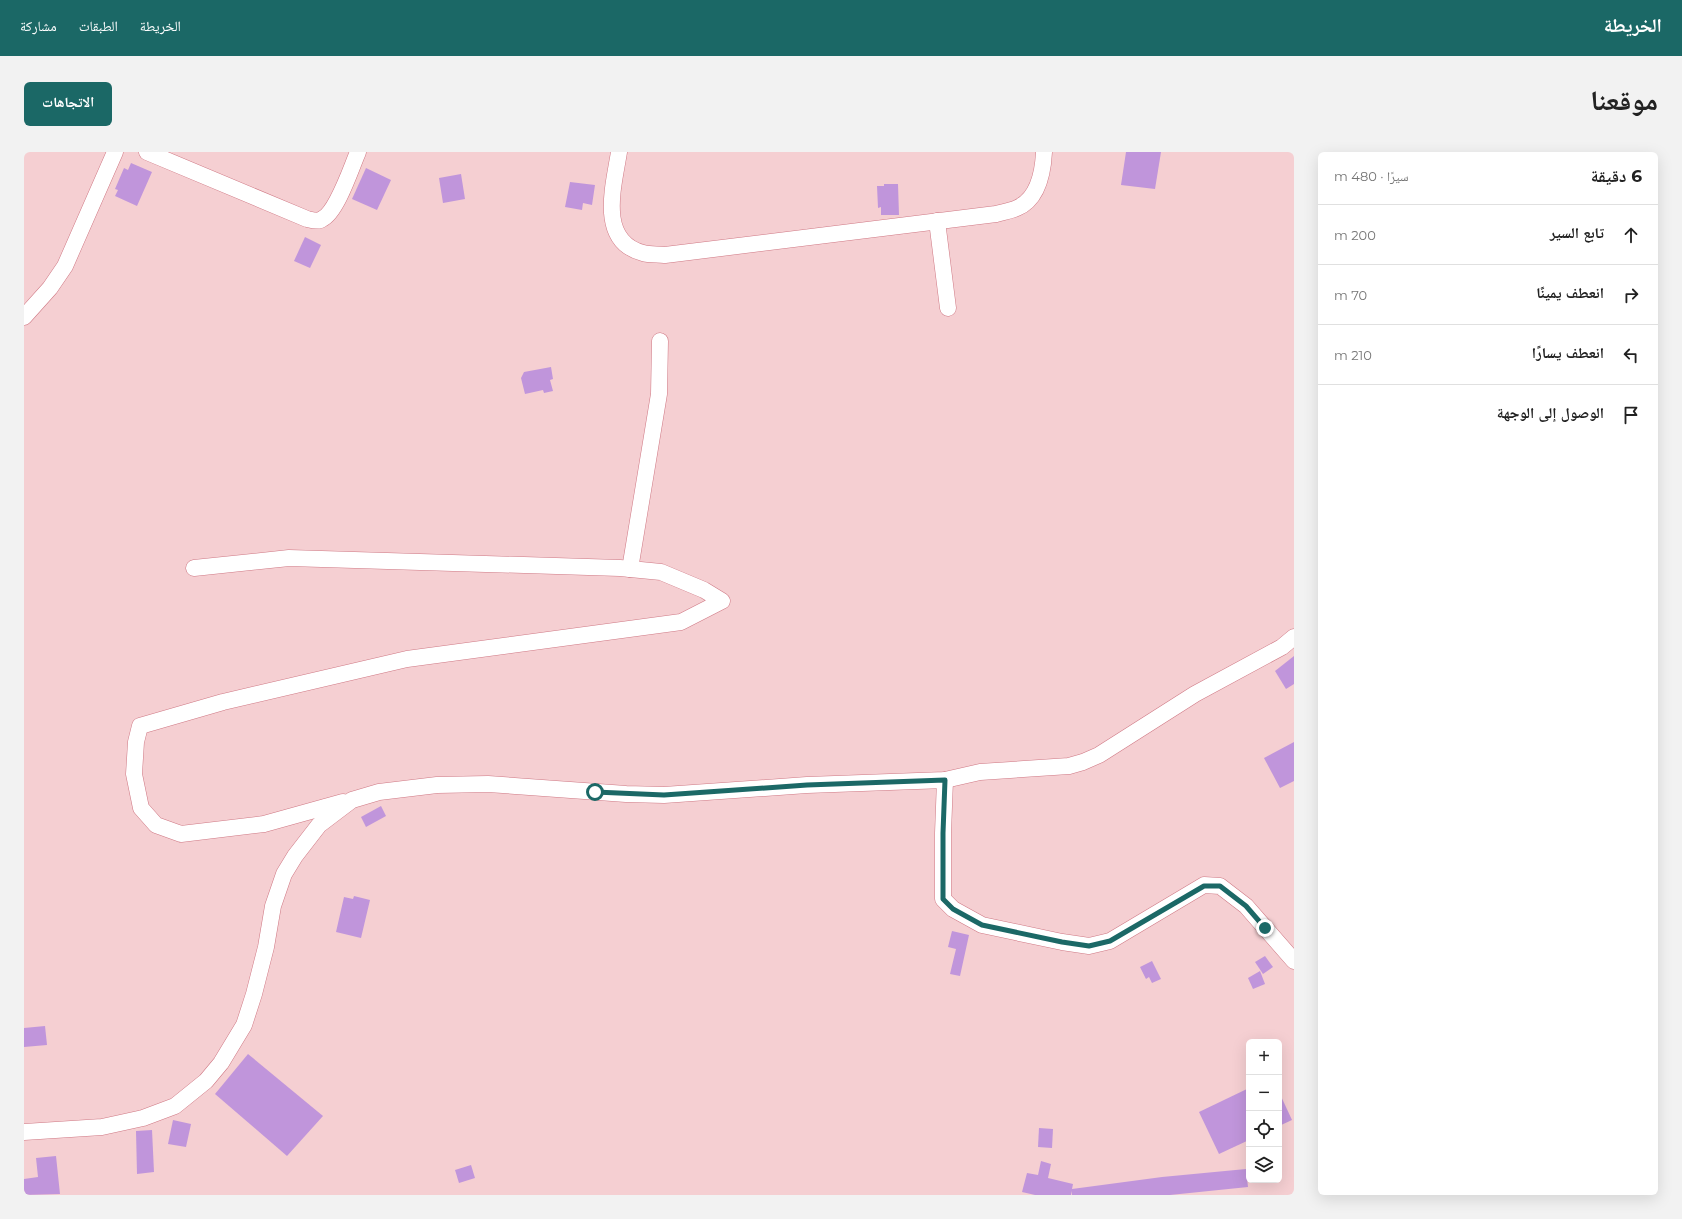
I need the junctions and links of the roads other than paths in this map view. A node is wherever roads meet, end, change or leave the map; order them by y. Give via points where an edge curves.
1 (115, 152) edge
2 (147, 152) edge
3 (358, 152) edge
4 (618, 152) edge
5 (1044, 152) edge
6 (937, 221) junction
7 (948, 308) dead end
8 (24, 317) edge
9 (660, 341) dead end
10 (194, 568) dead end
11 (630, 569) junction
12 (1294, 637) edge
13 (945, 780) junction
14 (352, 800) junction
15 (1294, 961) edge
16 (24, 1132) edge

1 - 8 street via 65,266 50,288
2 - 3 street via 307,219 315,220 327,216 336,202
4 - 6 street via 610,207 611,221 618,235 629,246 643,253 665,255
5 - 6 street via 1043,168 1033,196 1018,208 996,214
6 - 7 street
9 - 11 street via 659,394
10 - 11 street via 289,558
11 - 14 street via 661,572 704,590 722,601 681,622 407,659 223,702 140,726 134,774 140,808 156,825 181,834 264,824
12 - 13 street via 1282,647 1195,694 1099,755 1083,762 1069,766 980,772
13 - 14 street via 807,785 664,795 488,784 437,785 379,792
13 - 15 street via 943,899 953,909 982,925 1089,946 1110,941 1204,886 1220,886 1246,906
14 - 16 street via 319,825 294,856 284,874 273,906 266,947 244,1025 221,1063 206,1081 175,1106 143,1118 102,1128

